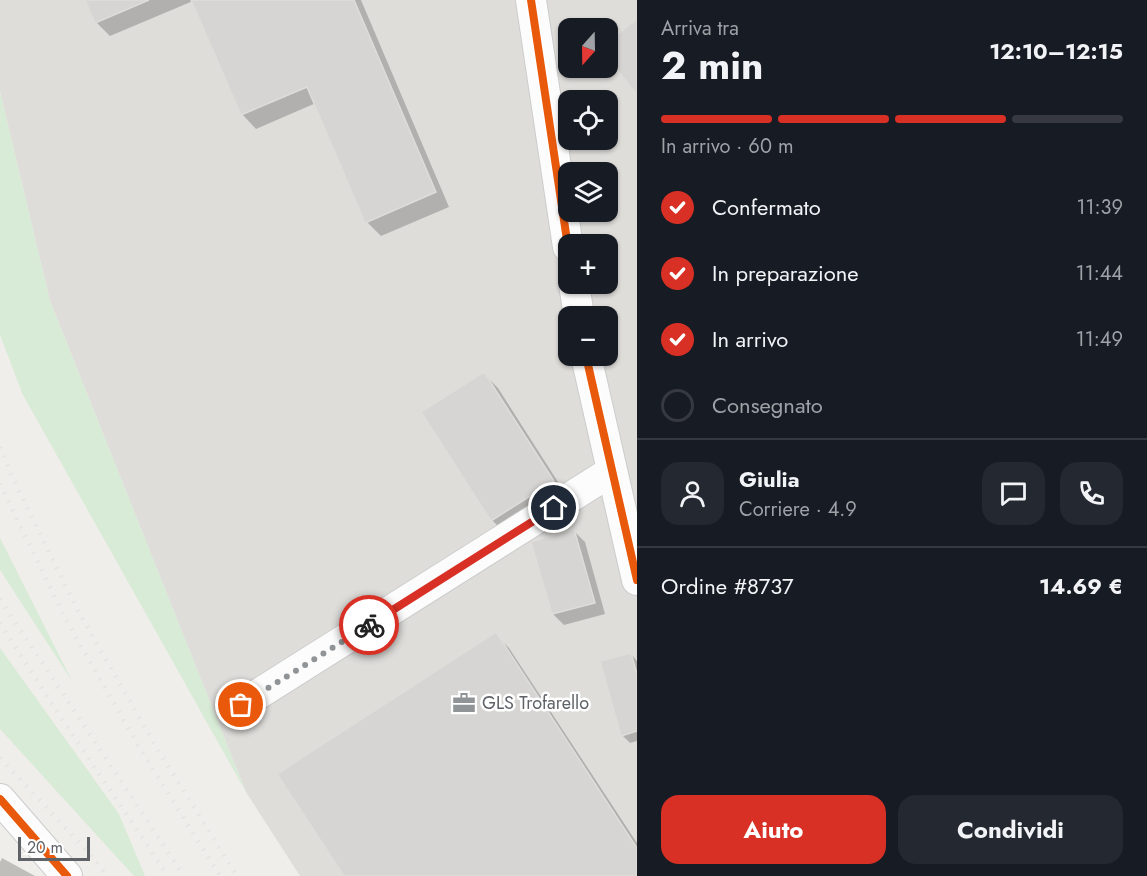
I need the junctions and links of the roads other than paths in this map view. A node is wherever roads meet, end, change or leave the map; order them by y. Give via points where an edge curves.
1 (531, 0) edge
2 (566, 234) edge
3 (588, 366) edge
4 (612, 471) junction
5 (637, 580) edge
6 (241, 705) dead end
7 (0, 799) edge
8 (67, 876) edge

1 - 2 street
3 - 4 street
4 - 5 street
4 - 6 street
7 - 8 street

